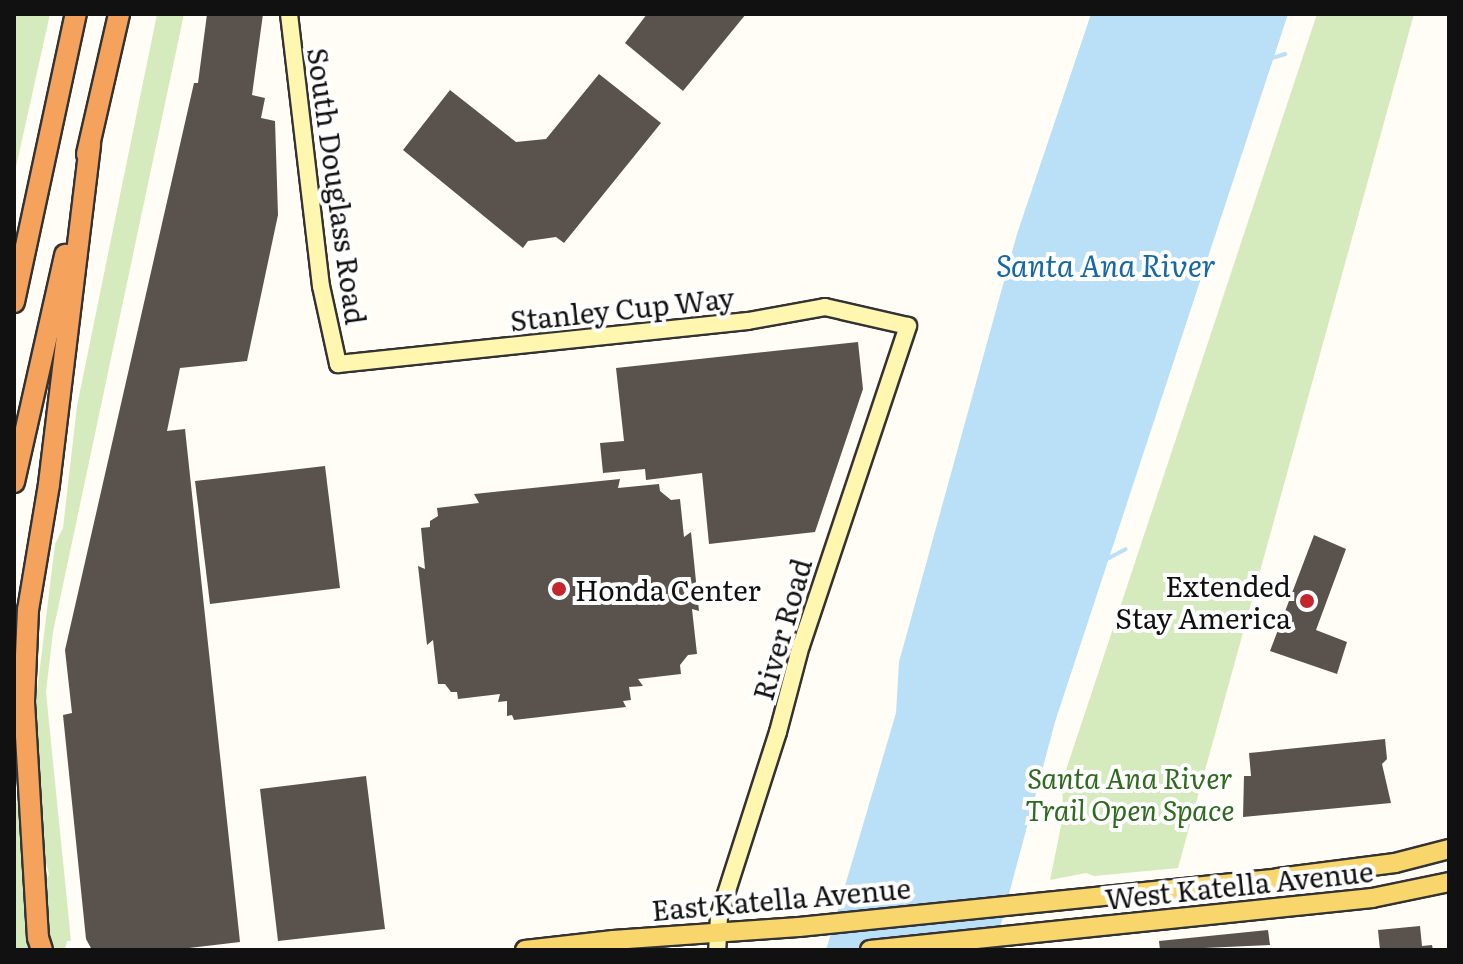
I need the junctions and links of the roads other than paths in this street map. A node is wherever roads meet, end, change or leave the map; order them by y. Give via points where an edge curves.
1 (76, 14) edge
2 (119, 14) edge
3 (289, 14) edge
4 (90, 144) junction
5 (18, 277) edge
6 (14, 302) edge
7 (908, 326) joint
8 (338, 364) joint
9 (14, 482) edge
10 (1449, 849) edge
11 (1449, 882) edge
12 (1042, 902) joint
13 (716, 941) edge
14 (42, 950) edge
15 (525, 950) edge
16 (870, 950) edge

1 - 5 highway
2 - 4 highway
3 - 8 main road, South Douglass Road via 321,286
4 - 9 highway
4 - 14 highway via 49,484 28,610 24,701
5 - 6 highway
7 - 8 main road, Stanley Cup Way via 825,307 748,321
7 - 13 main road, River Road via 820,585
10 - 12 main road, West Katella Avenue via 1363,868
11 - 16 main road, West Katella Avenue via 1372,898
12 - 13 main road, East Katella Avenue via 799,927
13 - 15 main road, East Katella Avenue

